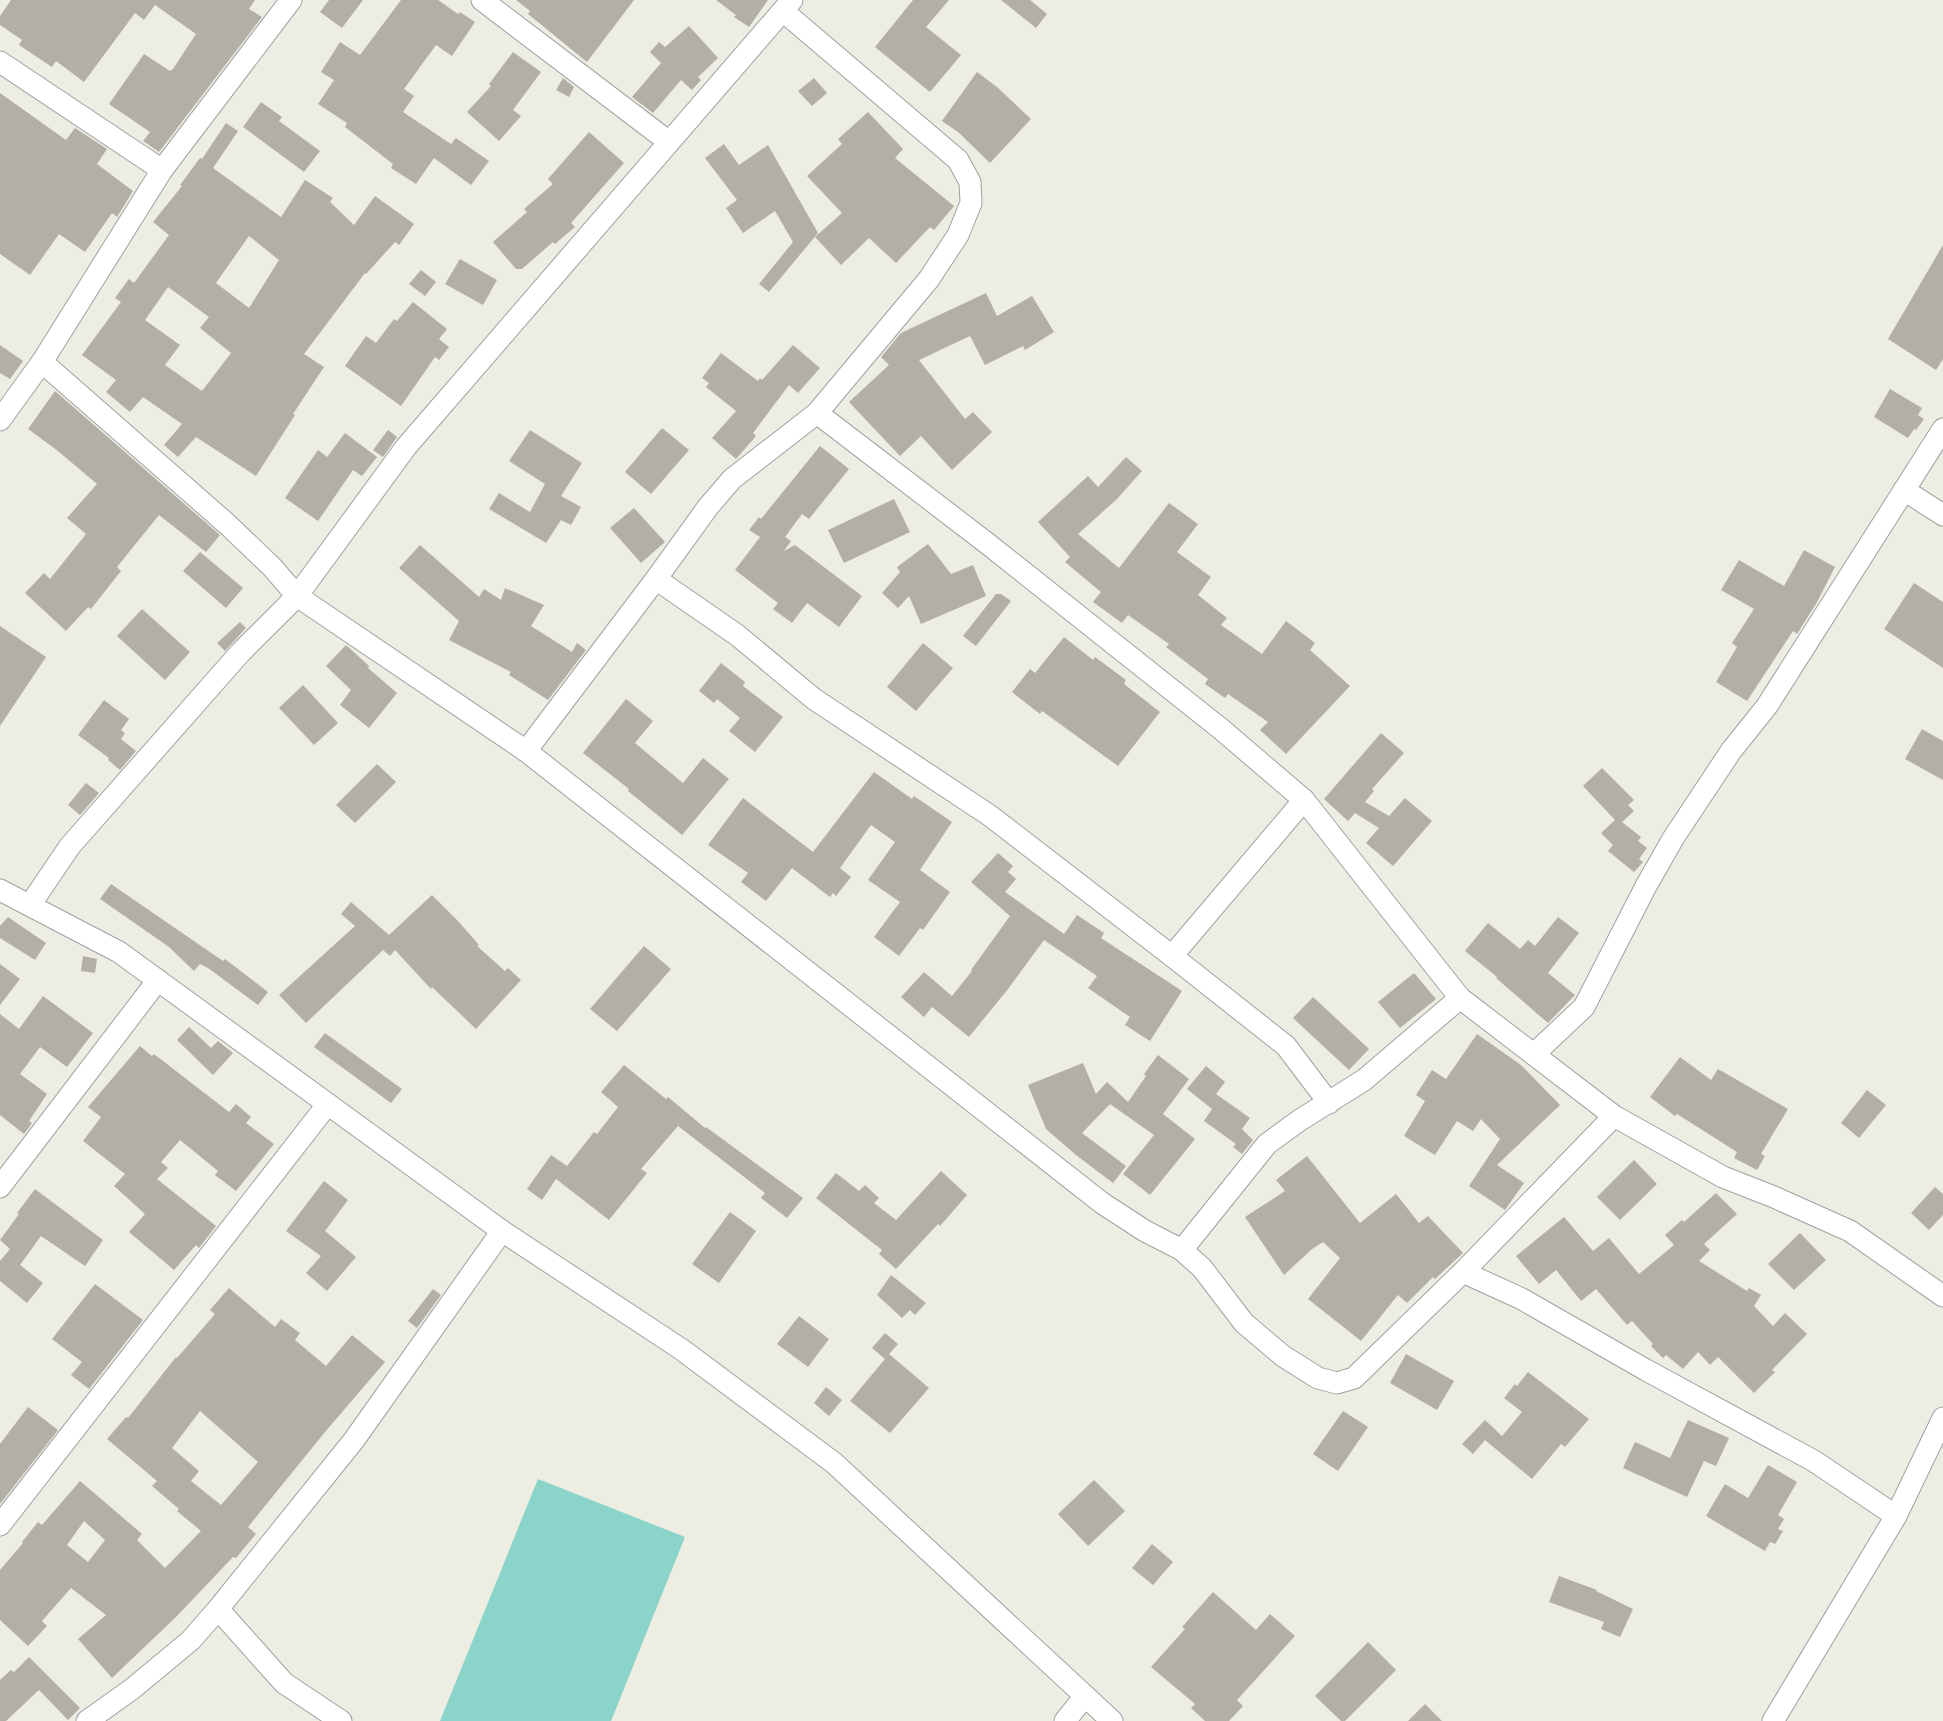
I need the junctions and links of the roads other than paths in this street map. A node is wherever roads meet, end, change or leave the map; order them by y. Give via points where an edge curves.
1 (291, 0) edge
2 (482, 0) edge
3 (787, 5) edge
4 (0, 62) edge
5 (668, 142) junction
6 (162, 170) junction
7 (42, 362) junction
8 (817, 413) junction
9 (0, 420) edge
10 (1943, 429) edge
11 (1904, 490) junction
12 (1943, 515) edge
13 (656, 579) junction
14 (297, 596) junction
15 (526, 751) junction
16 (1304, 800) junction
17 (3, 896) edge
18 (30, 905) junction
19 (1172, 956) junction
20 (158, 980) junction
21 (1461, 998) junction
22 (1534, 1054) junction
23 (1329, 1103) junction
24 (327, 1105) junction
25 (1614, 1116) junction
26 (0, 1187) edge
27 (502, 1231) junction
28 (1182, 1250) junction
29 (1463, 1272) junction
30 (1943, 1296) edge
31 (1943, 1418) edge
32 (1896, 1516) junction
33 (0, 1525) edge
34 (218, 1609) junction
35 (1085, 1696) junction
36 (87, 1721) edge
37 (341, 1721) edge
38 (1065, 1721) edge
39 (1112, 1721) edge
40 (1773, 1721) edge

1 - 6 street
2 - 5 street
3 - 5 street
3 - 8 street via 958,160 970,182 971,203 958,235 929,279
4 - 6 street
5 - 14 street via 406,447
6 - 7 street
7 - 9 street
7 - 14 street via 227,524
8 - 13 street via 732,479
8 - 16 street via 1222,729
10 - 11 street
11 - 12 street
11 - 22 street via 1767,706 1674,837 1584,1007
13 - 15 street
13 - 19 street via 737,635 814,699 989,815
14 - 15 street
14 - 18 street via 240,653 70,846
15 - 28 street via 1102,1203
16 - 19 street
16 - 21 street
17 - 18 street
18 - 20 street via 119,952
19 - 23 street via 1286,1046
20 - 24 street
20 - 26 street
21 - 22 street
21 - 23 street via 1364,1080
22 - 25 street
23 - 28 street via 1267,1144
24 - 27 street
24 - 33 street
25 - 29 street
25 - 30 street via 1723,1177 1850,1231
27 - 34 street via 354,1440
27 - 35 street via 681,1349 834,1463
28 - 29 street via 1202,1268 1244,1323 1283,1356 1318,1378 1337,1383 1354,1378
29 - 32 street via 1522,1299 1814,1461
31 - 32 street
32 - 40 street
34 - 36 street via 191,1640
34 - 37 street via 284,1683
35 - 38 street
35 - 39 street

